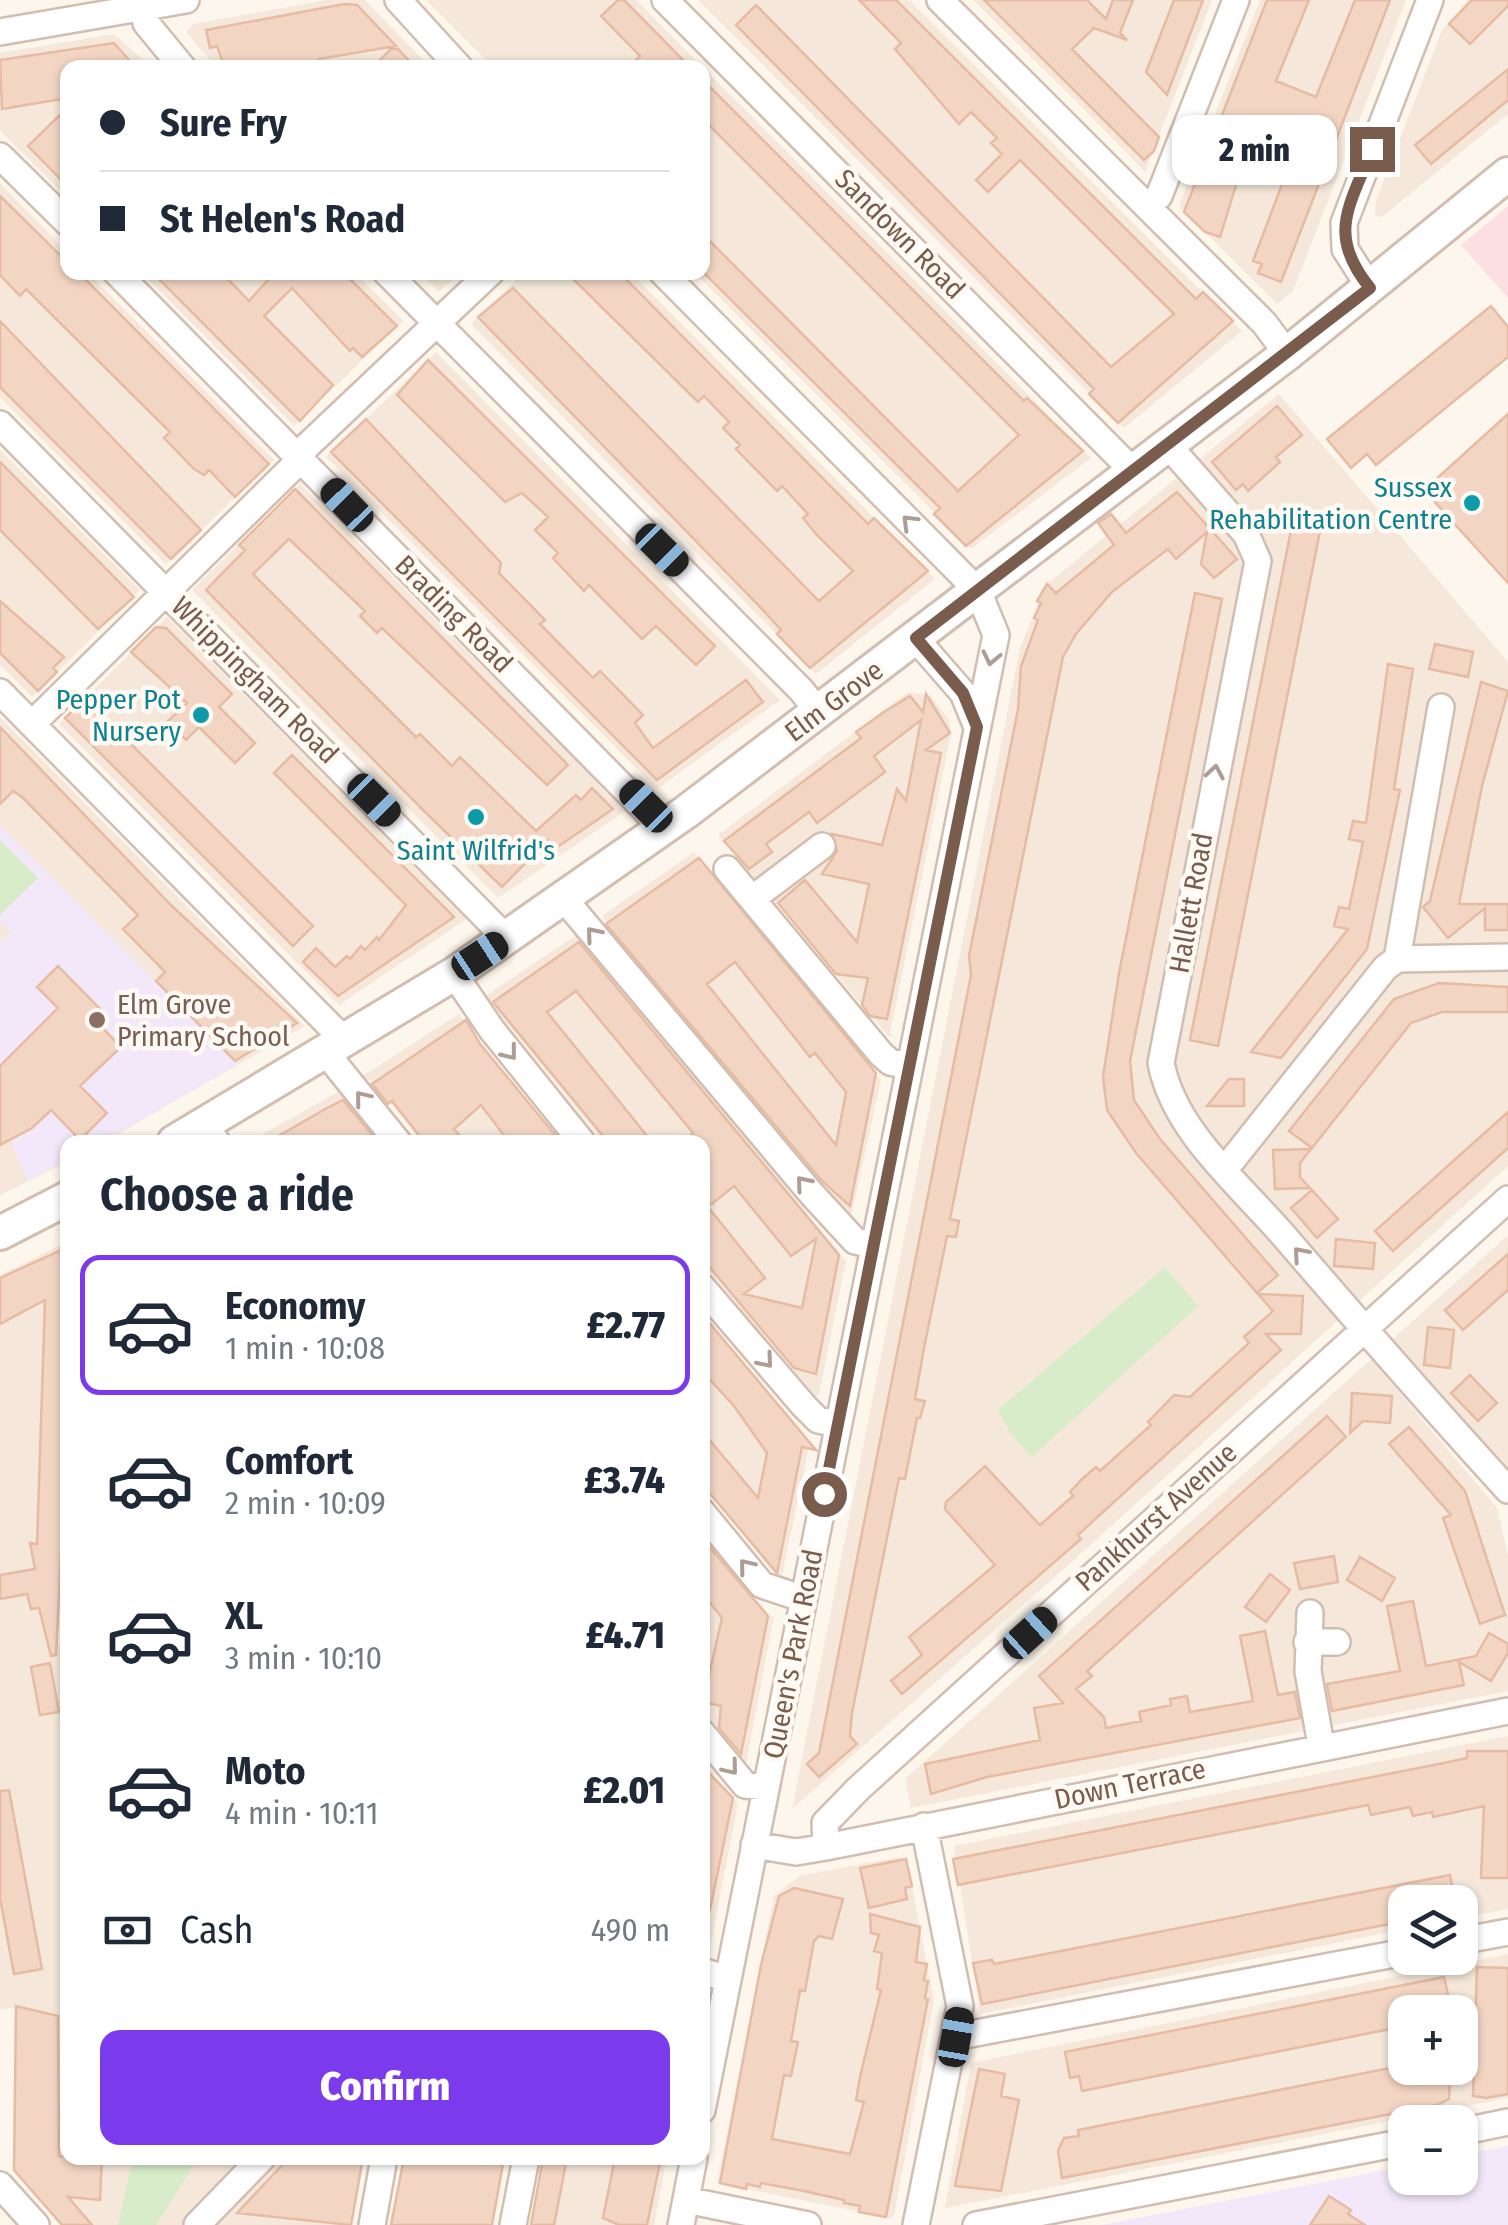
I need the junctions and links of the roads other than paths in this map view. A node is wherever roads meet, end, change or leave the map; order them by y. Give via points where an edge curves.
1 (186, 0) edge
2 (398, 0) edge
3 (665, 0) edge
4 (940, 0) edge
5 (1236, 0) edge
6 (1430, 0) edge
7 (144, 7) junction
8 (0, 32) edge
9 (176, 60) edge
10 (453, 60) edge
11 (0, 156) edge
12 (1508, 174) edge
13 (1148, 206) junction
14 (60, 216) edge
15 (124, 280) edge
16 (394, 280) edge
17 (483, 280) edge
18 (670, 280) edge
19 (1370, 288) junction
20 (436, 323) junction
21 (1287, 354) junction
22 (0, 424) edge
23 (1167, 444) junction
24 (300, 457) junction
25 (1132, 470) junction
26 (166, 590) junction
27 (978, 591) junction
28 (916, 638) junction
29 (0, 692) edge
30 (1442, 707) dead end
31 (818, 712) junction
32 (32, 724) junction
33 (977, 727) junction
34 (663, 828) junction
35 (822, 846) dead end
36 (728, 869) dead end
37 (752, 899) junction
38 (565, 900) junction
39 (507, 939) junction
40 (1508, 957) edge
41 (1397, 959) junction
42 (454, 974) junction
43 (335, 1047) junction
44 (910, 1066) junction
45 (210, 1135) edge
46 (393, 1135) edge
47 (577, 1135) edge
48 (1226, 1168) junction
49 (1508, 1199) edge
50 (60, 1202) edge
51 (0, 1233) edge
52 (874, 1244) junction
53 (710, 1296) edge
54 (1363, 1328) junction
55 (838, 1424) junction
56 (1508, 1490) edge
57 (710, 1522) edge
58 (804, 1599) junction
59 (1310, 1613) dead end
60 (1307, 1642) junction
61 (1337, 1642) dead end
62 (1508, 1711) edge
63 (710, 1743) edge
64 (1321, 1745) junction
65 (766, 1788) junction
66 (924, 1826) junction
67 (754, 1844) junction
68 (826, 1847) junction
69 (1508, 1932) edge
70 (1478, 1938) edge
71 (1388, 1955) edge
72 (715, 1975) edge
73 (710, 2027) edge
74 (956, 2037) junction
75 (1508, 2122) edge
76 (1478, 2128) edge
77 (1388, 2145) edge
78 (255, 2165) edge
79 (383, 2165) edge
80 (525, 2165) edge
81 (693, 2165) edge
82 (0, 2184) edge
83 (683, 2213) edge
84 (34, 2223) edge
85 (197, 2225) edge
86 (372, 2225) edge
87 (512, 2225) edge
88 (808, 2225) edge
89 (916, 2225) edge
90 (976, 2225) edge

1 - 7 street
2 - 10 street
3 - 25 street, Sandown Road
4 - 13 street
5 - 13 street via 1159,196
6 - 19 street via 1344,223 1345,249
7 - 8 street
7 - 9 street via 146,23
11 - 14 street
12 - 19 street, Elm Grove
13 - 21 street
15 - 24 street, Brading Road
16 - 20 street
17 - 20 street
27 -> 18 street
19 - 21 street, Elm Grove
20 - 24 street
20 - 31 street
21 - 23 street, Elm Grove
22 - 26 street, Whippingham Road
23 - 25 street, Elm Grove
48 -> 23 street, Hallett Road via 1176,1106 1162,1063 1258,561 1246,534
24 - 26 street
24 - 34 street, Brading Road
25 - 27 street, Elm Grove
26 - 32 street
26 - 39 street, Whippingham Road
27 - 28 street, Elm Grove
27 -> 33 street, Queen's Park Road via 996,635
28 - 31 street, Elm Grove
28 - 33 street via 963,693
29 - 32 street
30 - 41 street
31 - 34 street, Elm Grove
32 - 43 street
33 - 44 street, Queen's Park Road
34 - 38 street, Elm Grove
35 - 37 street
36 - 37 street
37 - 44 street via 881,1054
38 - 39 street, Elm Grove
52 -> 38 street via 855,1241 810,1192
39 - 42 street, Elm Grove
40 - 41 street
41 - 48 street
42 - 43 street, Elm Grove
42 -> 47 street
43 - 45 street, Elm Grove
46 -> 43 street
44 - 52 street, Queen's Park Road
54 -> 48 street, Hallett Road
49 - 54 street, Pankhurst Avenue
50 - 51 street
52 - 55 street, Queen's Park Road
53 -> 55 street via 818,1420
54 - 56 street, Hallett Road
54 - 68 street, Pankhurst Avenue via 858,1789 825,1824
55 - 58 street, Queen's Park Road
58 -> 57 street via 762,1585
58 - 65 street, Queen's Park Road
59 - 60 street
60 - 61 street
60 - 64 street
62 - 64 street, Down Terrace
63 -> 65 street via 745,1785
64 - 66 street, Down Terrace
65 - 67 street, Queen's Park Road
66 - 68 street, Down Terrace
66 - 74 street via 958,1996
67 - 68 street, Down Terrace via 796,1852
67 - 72 street, Queen's Park Road
69 - 70 street
71 - 74 street
72 - 73 street, Queen's Park Road
74 - 89 street
75 - 76 street
77 - 90 street
78 - 85 street
79 - 86 street
80 - 87 street
81 - 83 street
82 - 84 street
83 - 88 street

